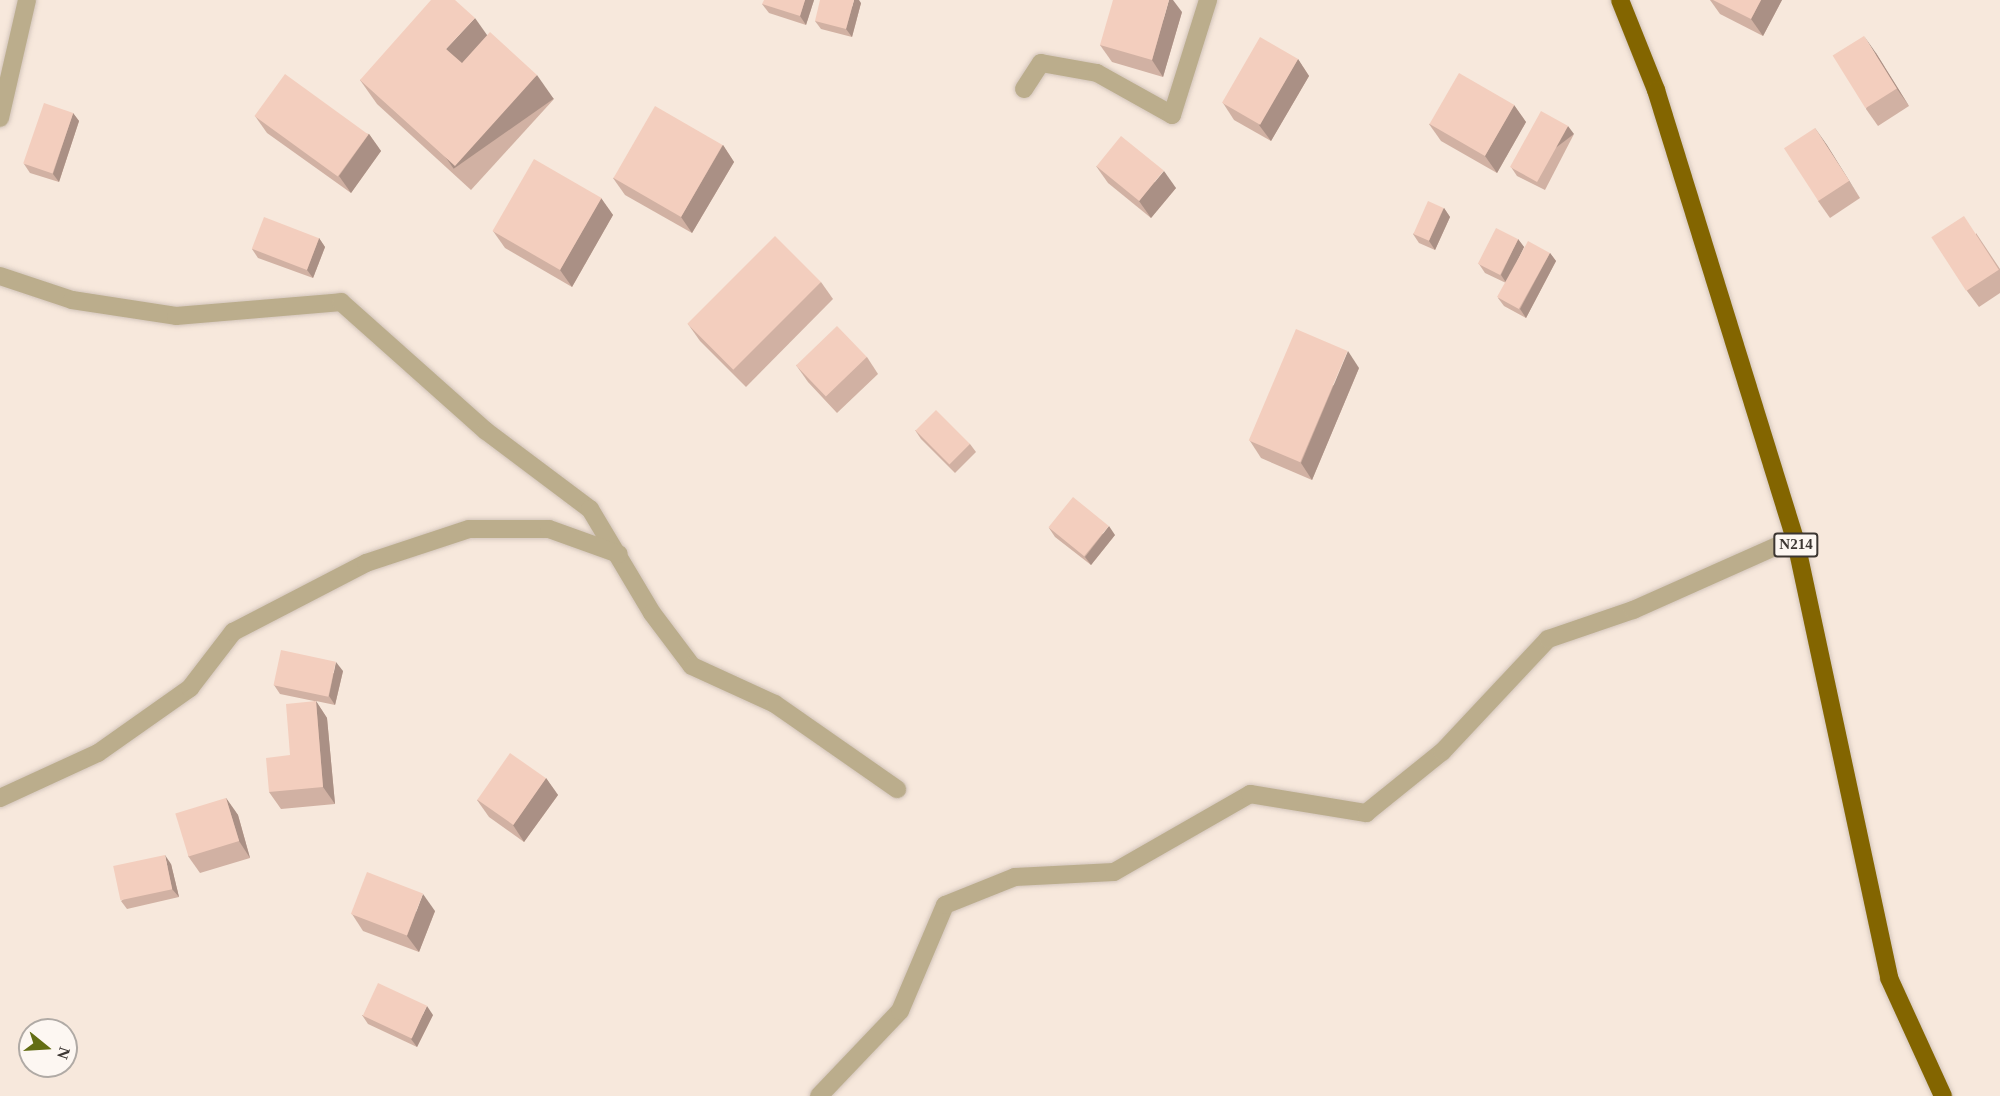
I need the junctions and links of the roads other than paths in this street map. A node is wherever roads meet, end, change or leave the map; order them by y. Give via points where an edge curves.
1 (27, 0) edge
2 (1208, 0) edge
3 (1620, 0) edge
4 (1024, 88) dead end
5 (0, 118) edge
6 (0, 276) edge
7 (1795, 538) junction
8 (619, 554) junction
9 (897, 789) dead end
10 (0, 798) edge
11 (819, 1096) edge
12 (1943, 1096) edge

1 - 5 street
2 - 4 street via 1173,115 1097,73 1041,63
3 - 7 highway, N214 via 1656,90
6 - 8 street via 72,300 176,316 341,302 486,431 590,509
7 - 11 street via 1633,610 1548,639 1442,752 1365,813 1250,794 1114,872 1015,877 945,905 900,1011
7 - 12 highway, N214 via 1889,978
8 - 9 street via 652,613 692,666 775,704
8 - 10 street via 549,529 470,529 366,562 233,632 190,688 98,753

